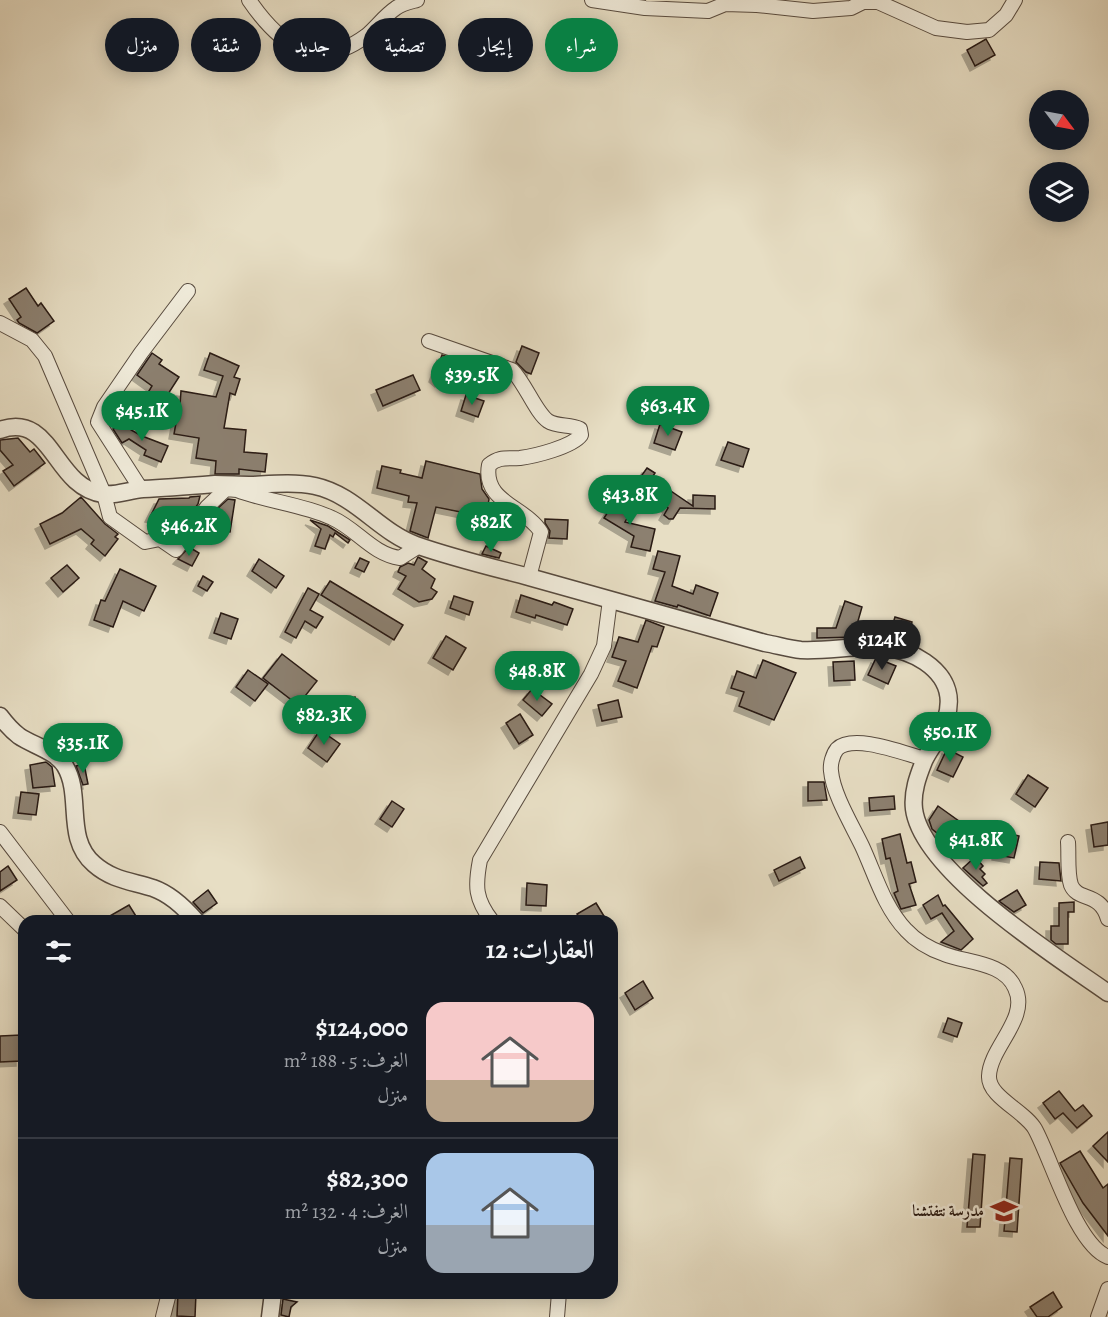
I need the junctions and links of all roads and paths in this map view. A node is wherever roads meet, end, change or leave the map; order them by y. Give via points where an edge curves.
1 (249, 0) edge
2 (417, 0) edge
3 (592, 0) edge
4 (1015, 0) edge
5 (762, 3) edge
6 (188, 291) dead end
7 (0, 322) edge
8 (429, 341) dead end
9 (0, 430) edge
10 (141, 489) junction
11 (104, 494) junction
12 (419, 546) junction
13 (529, 577) junction
14 (610, 600) junction
15 (0, 716) edge
16 (925, 759) junction
17 (0, 832) edge
18 (1068, 842) dead end
19 (0, 906) edge
20 (63, 915) edge
21 (190, 915) edge
22 (488, 915) edge
23 (1108, 919) edge
24 (18, 923) edge
25 (1108, 993) edge
26 (1108, 1257) edge
27 (1108, 1289) edge
28 (168, 1299) edge
29 (272, 1299) edge
30 (558, 1299) edge
31 (163, 1317) edge
32 (270, 1317) edge
33 (557, 1317) edge
34 (1098, 1317) edge

1 - 2 street via 288,43 320,55 344,50 367,36 396,7
3 - 5 street via 708,12 725,4
4 - 5 street via 1006,15 989,30 967,32 936,28 878,2 813,11
6 - 10 street via 141,353 98,422
7 - 11 street via 32,340 45,356
8 - 13 street via 512,370 547,421 580,429 579,438 563,446 519,458 497,458 489,465 490,485 541,532
9 - 11 street via 23,426 34,431 72,480
10 - 11 street
10 - 12 street via 280,483 317,487 356,505 394,534
11 - 12 street via 110,517 118,524 145,542 160,539 176,550 207,507 226,489 334,519 392,556 400,558
12 - 13 street
13 - 14 street
14 - 16 street via 799,650 885,646 925,662 942,678 949,695 949,712
14 - 22 street via 604,646 591,675 480,860 475,883
15 - 21 street via 10,729 64,764 70,779 76,833 82,851 92,863 106,874 168,895
16 - 25 street via 914,789 914,808 918,825 941,860 988,907
16 - 26 street via 860,743 837,749 831,771 880,887 906,930 924,945 944,954 998,970 1015,986 1016,1012 992,1065 990,1085 1031,1122 1082,1230 1095,1249
17 - 20 street
18 - 23 street via 1071,884 1079,894 1097,900
19 - 24 street
27 - 34 street
28 - 31 street
29 - 32 street
30 - 33 street

